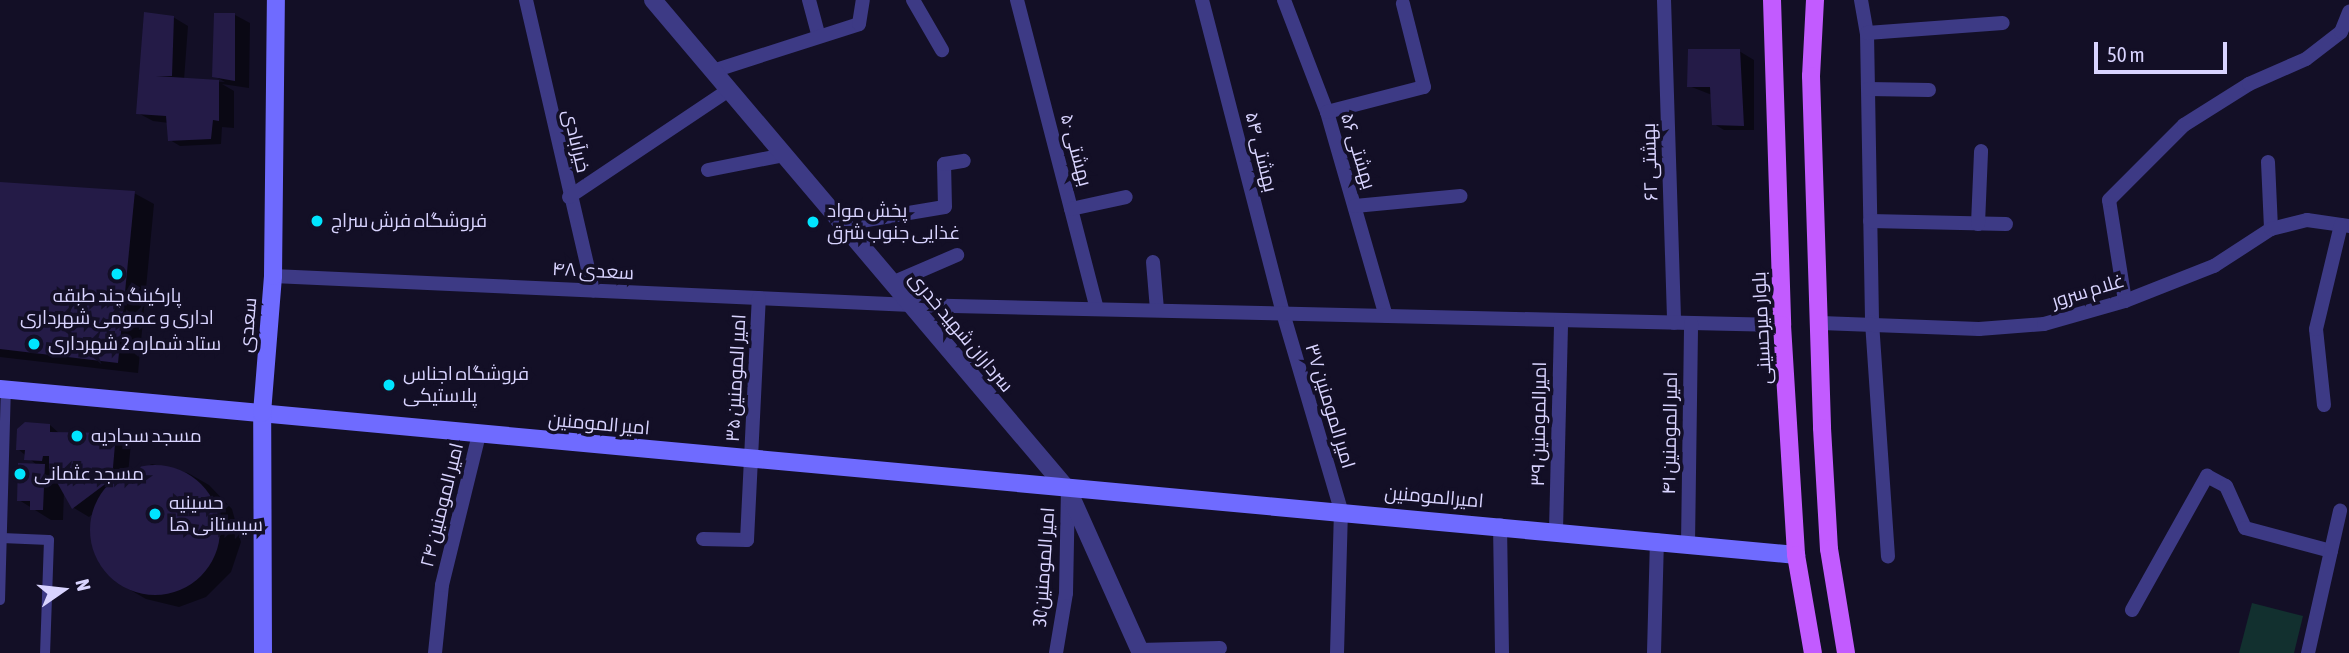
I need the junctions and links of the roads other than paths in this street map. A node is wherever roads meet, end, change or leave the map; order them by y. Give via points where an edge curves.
1 (276, 0) edge
2 (526, 0) edge
3 (653, 0) edge
4 (809, 0) edge
5 (863, 0) edge
6 (913, 0) edge
7 (1017, 0) edge
8 (1202, 0) edge
9 (1284, 0) edge
10 (1664, 0) edge
11 (1772, 0) edge
12 (1815, 0) edge
13 (1861, 0) edge
14 (1403, 4) dead end
15 (2349, 12) edge
16 (2003, 23) dead end
17 (1867, 33) junction
18 (818, 34) junction
19 (942, 50) dead end
20 (713, 71) junction
21 (1868, 89) junction
22 (729, 90) junction
23 (1929, 90) dead end
24 (1327, 113) junction
25 (1982, 151) dead end
26 (784, 155) junction
27 (964, 161) dead end
28 (2268, 162) dead end
29 (708, 170) dead end
30 (1461, 195) dead end
31 (569, 197) junction
32 (1126, 197) dead end
33 (1355, 206) junction
34 (1071, 209) junction
35 (1870, 222) junction
36 (843, 224) junction
37 (1978, 224) junction
38 (2006, 224) dead end
39 (2345, 225) edge
40 (2271, 229) junction
41 (957, 255) dead end
42 (1153, 262) dead end
43 (273, 276) junction
44 (892, 283) junction
45 (593, 290) junction
46 (760, 298) junction
47 (2125, 301) junction
48 (911, 305) junction
49 (1097, 309) junction
50 (1157, 310) junction
51 (1283, 313) junction
52 (1386, 316) junction
53 (1561, 320) junction
54 (1872, 322) junction
55 (1674, 323) junction
56 (1691, 323) junction
57 (1821, 323) junction
58 (1782, 325) junction
59 (3, 389) edge
60 (2324, 405) dead end
61 (262, 414) junction
62 (479, 434) junction
63 (750, 460) junction
64 (1068, 490) junction
65 (1341, 510) junction
66 (2340, 511) dead end
67 (1500, 525) junction
68 (1556, 530) junction
69 (2, 538) junction
70 (703, 539) dead end
71 (1657, 540) junction
72 (1688, 544) junction
73 (2331, 551) junction
74 (1796, 555) junction
75 (1888, 556) dead end
76 (0, 600) edge
77 (2132, 610) dead end
78 (1220, 648) dead end
79 (1057, 650) edge
80 (1140, 651) edge
81 (44, 653) edge
82 (263, 653) edge
83 (435, 653) edge
84 (1337, 653) edge
85 (1502, 653) edge
86 (1654, 653) edge
87 (1813, 653) edge
88 (1846, 653) edge
89 (2308, 653) edge

1 - 43 main road, سعدی
2 - 31 street, خیرآبادی
3 - 20 street, سرداران شهید خدری
4 - 18 street
5 - 18 street via 859,24
6 - 19 street
7 - 34 street, بهشتی ۵۰
8 - 51 street, بهشتی ۵۴
9 - 24 street, بهشتی ۵۶
10 - 55 street, بهشتی ۶۲
11 - 58 main road, بلوار میرحسینی
12 - 57 main road via 1811,76
13 - 17 street
14 - 24 street via 1424,87
15 - 47 street via 2341,32 2306,59 2249,84 2184,125 2109,200
16 - 17 street
17 - 21 street
18 - 20 street
20 - 22 street, سرداران شهید خدری
21 - 23 street
21 - 35 street
22 - 26 street, سرداران شهید خدری
22 - 31 street
24 - 33 street, بهشتی ۵۶
25 - 37 street
26 - 29 street
26 - 36 street, سرداران شهید خدری
27 - 36 street via 944,164 946,207
28 - 40 street
30 - 33 street
31 - 45 street, خیرآبادی
32 - 34 street
33 - 52 street, بهشتی ۵۶
34 - 49 street, بهشتی ۵۰
35 - 37 street
35 - 54 street
36 - 44 street, سرداران شهید خدری
37 - 38 street
39 - 40 street, غلام سرور via 2307,220
39 - 60 street via 2316,329
40 - 47 street, غلام سرور via 2214,266
41 - 44 street
42 - 50 street
43 - 45 street, سعدی ۴۸
43 - 61 main road, سعدی
44 - 48 street, سرداران شهید خدری
45 - 46 street, سعدی ۴۸
46 - 48 street, سعدی ۴۸
46 - 63 street, امیر المومنین ۳۵
47 - 54 street, غلام سرور via 2044,324 1979,328
48 - 49 street, سعدی ۴۸
48 - 64 street, سرداران شهید خدری
49 - 50 street, سعدی ۴۸
50 - 51 street, سعدی ۴۸
51 - 52 street, سعدی ۴۸
51 - 65 street, امیر المومنین ۳۷
52 - 53 street, سعدی ۴۸
53 - 55 street, سعدی ۴۸
53 - 68 street, امیرالمومنین ۳۹
54 - 57 street, غلام سرور
54 - 75 street
55 - 56 street, سعدی ۴۸
56 - 58 street, سعدی ۴۸
56 - 72 street, امیر المومنین ۴۱
57 - 88 main road via 1829,549
58 - 74 main road, بلوار میرحسینی
59 - 61 main road, امیر المومنین
59 - 69 street
61 - 62 main road, امیر المومنین
61 - 82 main road, سعدی
62 - 63 main road, امیر المومنین
62 - 83 street, امیر المومنین ۲۴ via 442,585
63 - 64 main road, امیر المومنین
63 - 70 street, امیر المومنین ۳۵ via 747,540
64 - 65 main road, امیرالمومنین
64 - 79 street, امیر المومنین30 via 1066,593
64 - 80 street, سرداران شهید خدری
65 - 67 main road, امیرالمومنین
65 - 84 street, امیر المومنین ۳۷
66 - 73 street
67 - 68 main road, امیرالمومنین
67 - 85 street
68 - 71 main road, امیرالمومنین
69 - 76 street
69 - 81 street via 49,540
71 - 72 main road, امیرالمومنین
71 - 86 street
72 - 74 main road, امیرالمومنین
73 - 77 street via 2245,528 2226,486 2207,476
73 - 89 street
74 - 87 main road, بلوار میرحسینی
78 - 80 street

